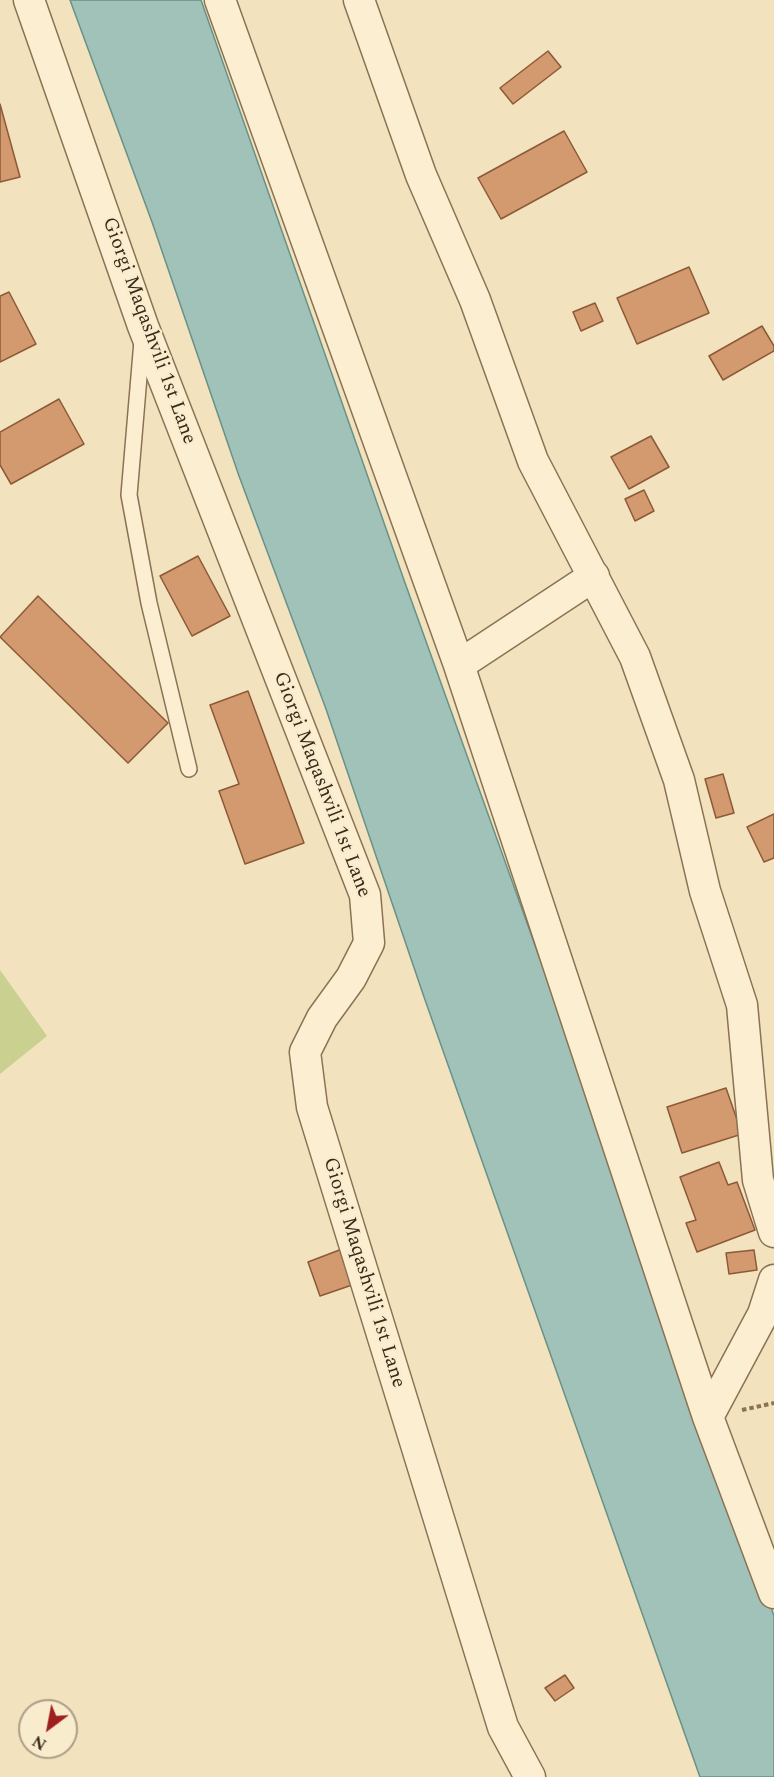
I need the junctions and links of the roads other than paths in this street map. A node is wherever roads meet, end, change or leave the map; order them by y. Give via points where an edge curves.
1 (29, 0) edge
2 (220, 0) edge
3 (359, 0) edge
4 (143, 326) junction
5 (594, 576) junction
6 (459, 664) junction
7 (189, 769) dead end
8 (774, 1232) edge
9 (774, 1280) edge
10 (708, 1417) junction
11 (774, 1593) edge
12 (530, 1777) edge

1 - 4 street, Giorgi Maqashvili 1st Lane
2 - 6 street
3 - 5 street via 421,175 476,300 533,460
4 - 7 lane via 129,495 149,603
4 - 12 street, Giorgi Maqashvili 1st Lane via 365,896 369,943 305,1052 312,1107 503,1727
5 - 6 street
5 - 8 street via 635,657 679,780 705,891 742,1005 758,1180
6 - 10 street
9 - 10 street via 763,1314
10 - 11 street

